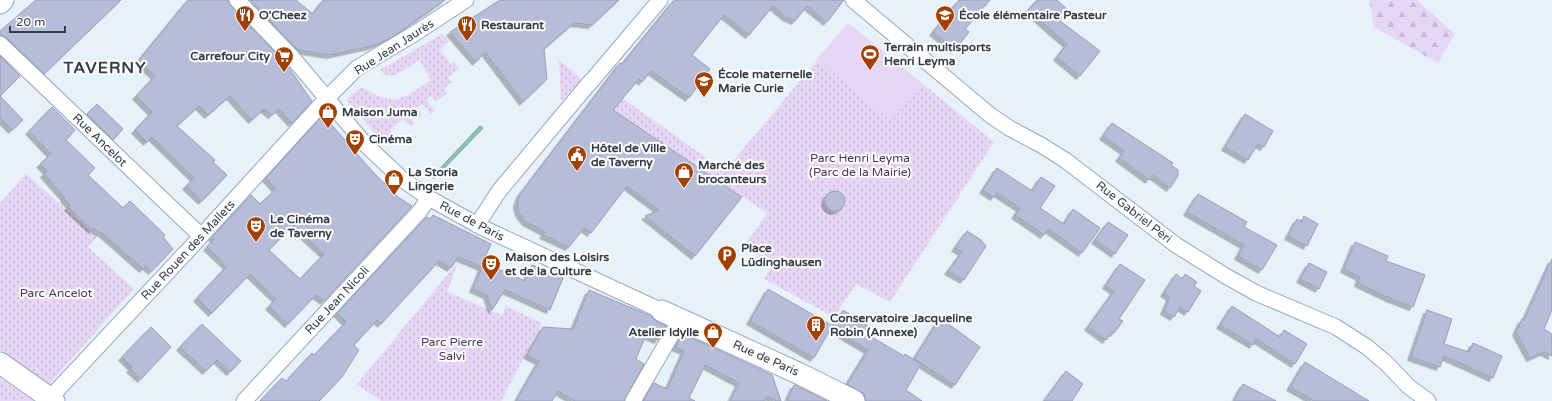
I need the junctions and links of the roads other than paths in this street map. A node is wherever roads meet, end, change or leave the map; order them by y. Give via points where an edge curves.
1 (3, 0) edge
2 (237, 0) edge
3 (466, 0) edge
4 (660, 0) edge
5 (853, 0) edge
6 (0, 3) edge
7 (0, 44) edge
8 (327, 98) junction
9 (429, 198) junction
10 (476, 225) junction
11 (201, 236) junction
12 (671, 315) junction
13 (0, 363) edge
14 (50, 400) edge
15 (244, 401) edge
16 (633, 401) edge
17 (854, 401) edge
18 (1428, 401) edge

1 - 6 street
2 - 8 street, Rue de Paris
3 - 8 street, Rue Jean Jaurès via 357,68
4 - 10 street via 499,191
5 - 18 street, Rue Gabriel Péri via 986,112 1065,160 1176,246 1256,293 1336,327 1367,347 1408,386
7 - 11 street, Rue Ancelot
8 - 9 street, Rue de Paris via 376,154 402,179
8 - 11 street, Rue Rouen des Mallets
9 - 10 street, Rue de Paris
9 - 15 street, Rue Jean Nicoli via 419,212
10 - 12 street, Rue de Paris
11 - 14 street, Rue Rouen des Mallets
12 - 16 street
12 - 17 street, Rue de Paris
13 - 14 street

